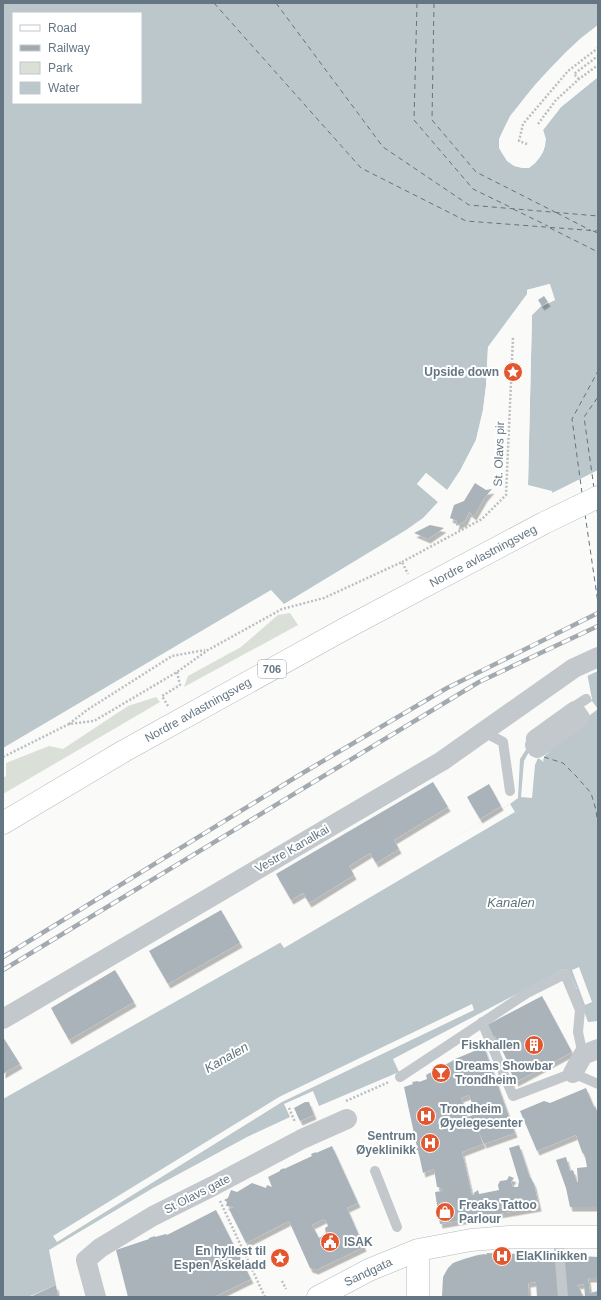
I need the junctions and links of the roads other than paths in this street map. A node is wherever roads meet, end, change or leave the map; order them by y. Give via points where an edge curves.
1 (598, 496) edge
2 (598, 657) edge
3 (586, 699) dead end
4 (484, 732) junction
5 (536, 741) dead end
6 (510, 790) dead end
7 (3, 823) edge
8 (3, 1019) edge
9 (482, 1022) junction
10 (591, 1052) edge
11 (573, 1073) junction
12 (400, 1077) road end
13 (598, 1084) edge
14 (347, 1119) road end
15 (375, 1171) dead end
16 (397, 1227) dead end
17 (558, 1236) junction
18 (598, 1237) edge
19 (418, 1250) junction
20 (96, 1297) edge
21 (318, 1297) edge
22 (418, 1297) edge
23 (562, 1297) edge

1 - 7 main road, Nordre avlastningsveg / 706 via 355,624 124,751
2 - 4 street, Vestre Kanalkai via 574,668
3 - 5 lane
4 - 6 lane via 503,742
4 - 8 street, Vestre Kanalkai via 442,761
9 - 10 lane via 527,993 565,974 580,1010 578,1032
9 - 11 lane via 513,1096
9 - 12 lane
10 - 11 street
11 - 13 lane
14 - 20 street, St Olavs gate via 302,1139 153,1216 100,1248 86,1260
15 - 16 lane
17 - 18 main road, Sandgata
17 - 19 main road, Sandgata via 471,1240
17 - 23 lane
19 - 21 main road, Sandgata via 369,1270
19 - 22 main road

